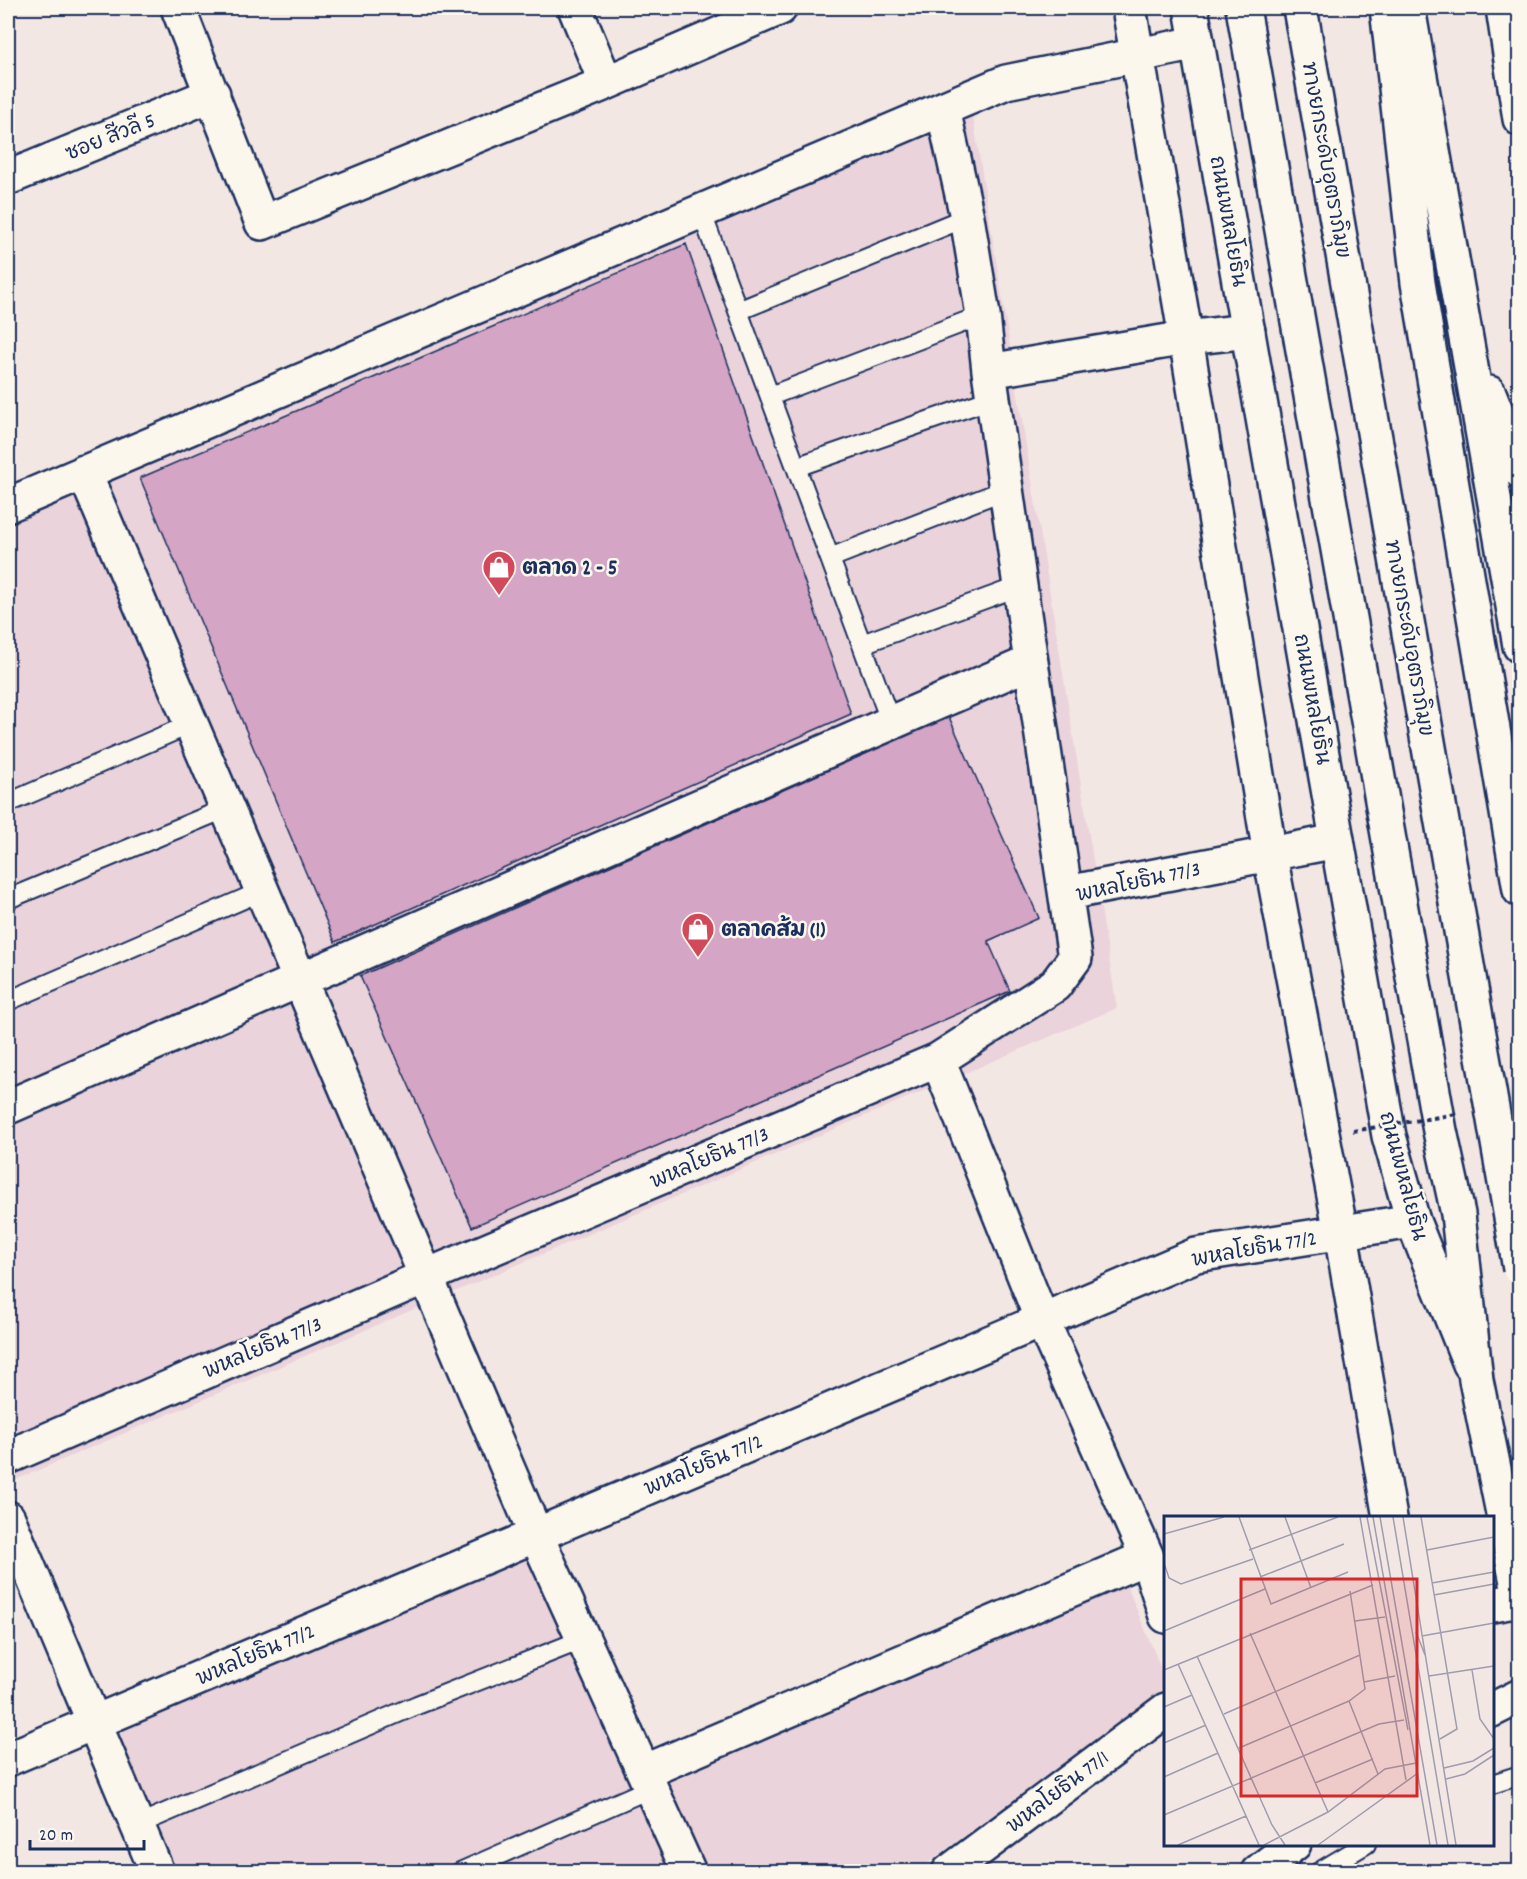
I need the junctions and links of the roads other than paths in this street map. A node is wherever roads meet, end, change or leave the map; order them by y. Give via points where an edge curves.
1 (178, 8) edge
2 (576, 8) edge
3 (780, 8) edge
4 (1129, 8) edge
5 (1191, 8) edge
6 (1243, 8) edge
7 (1300, 8) edge
8 (1387, 8) edge
9 (1408, 8) edge
10 (1503, 8) edge
11 (1197, 43) junction
12 (1137, 55) junction
13 (606, 83) junction
14 (213, 94) junction
15 (943, 109) junction
16 (1519, 110) edge
17 (8, 178) edge
18 (701, 211) junction
19 (967, 217) junction
20 (738, 310) junction
21 (983, 315) junction
22 (1463, 328) junction
23 (1248, 331) junction
24 (1186, 338) junction
25 (992, 384) junction
26 (770, 396) junction
27 (796, 467) junction
28 (1520, 471) edge
29 (84, 472) junction
30 (1007, 489) junction
31 (8, 505) edge
32 (830, 558) junction
33 (1020, 586) junction
34 (862, 644) junction
35 (1520, 646) edge
36 (1031, 662) junction
37 (891, 723) junction
38 (191, 724) junction
39 (8, 803) edge
40 (227, 808) junction
41 (1337, 841) junction
42 (1270, 855) junction
43 (1520, 890) edge
44 (262, 891) junction
45 (1066, 892) junction
46 (8, 899) edge
47 (301, 980) junction
48 (8, 1001) edge
49 (938, 1060) junction
50 (8, 1107) edge
51 (1413, 1221) junction
52 (1341, 1233) junction
53 (1520, 1269) edge
54 (427, 1276) junction
55 (1042, 1320) junction
56 (1476, 1380) junction
57 (8, 1457) edge
58 (1390, 1516) edge
59 (8, 1518) edge
60 (536, 1534) junction
61 (1147, 1557) junction
62 (1520, 1598) edge
63 (1494, 1604) edge
64 (1164, 1610) edge
65 (584, 1640) junction
66 (1520, 1696) edge
67 (1494, 1709) edge
68 (1164, 1711) edge
69 (94, 1723) junction
70 (8, 1759) edge
71 (1520, 1775) edge
72 (647, 1780) junction
73 (1494, 1783) edge
74 (137, 1825) junction
75 (1293, 1846) edge
76 (1364, 1846) edge
77 (683, 1870) edge
78 (157, 1872) edge
79 (460, 1872) edge
80 (949, 1872) edge
81 (1258, 1872) edge
82 (1319, 1872) edge

1 - 14 main road
2 - 13 main road
3 - 13 main road
4 - 12 main road
5 - 11 main road, ถนนพหลโยธิน
6 - 56 main road, ถนนพหลโยธิน via 1440,1131 1458,1214
7 - 53 main road, ทางยกระดับอุตราภิมุข, bridge
8 - 43 main road via 1418,283
9 - 22 main road
10 - 16 main road
11 - 12 main road
11 - 23 main road, ถนนพหลโยธิน
12 - 15 main road via 1006,82
12 - 24 main road
13 - 14 main road via 262,223
14 - 17 main road, ซอย สีวลี 5
15 - 18 main road
15 - 19 main road
18 - 20 lane
18 - 29 main road
19 - 20 lane
19 - 21 main road
20 - 26 lane
21 - 25 main road
21 - 26 lane
22 - 28 main road
22 - 35 main road
23 - 24 main road
23 - 41 main road, ถนนพหลโยธิน
24 - 25 main road
24 - 42 main road
25 - 27 lane
25 - 30 main road
26 - 27 lane
27 - 32 lane
29 - 31 main road
29 - 38 main road
30 - 32 lane
30 - 33 main road
32 - 34 lane
33 - 34 lane
33 - 36 main road
34 - 37 lane
36 - 37 main road
36 - 45 main road
37 - 47 main road
38 - 39 lane
38 - 40 main road
40 - 44 main road
40 - 46 lane
41 - 42 main road, พหลโยธิน 77/3
41 - 51 main road, ถนนพหลโยธิน via 1389,1136
42 - 45 main road, พหลโยธิน 77/3
42 - 52 main road
44 - 47 main road
44 - 48 lane
45 - 49 main road, พหลโยธิน 77/3 via 1075,958 1055,985
47 - 50 main road
47 - 54 main road
49 - 54 main road, พหลโยธิน 77/3
49 - 55 main road
51 - 52 main road, พหลโยธิน 77/2
51 - 56 main road, ถนนพหลโยธิน
52 - 55 main road, พหลโยธิน 77/2 via 1196,1255
52 - 58 main road
54 - 57 main road, พหลโยธิน 77/3
54 - 60 main road
55 - 60 main road, พหลโยธิน 77/2
55 - 61 main road
56 - 62 main road, ถนนพหลโยธิน
59 - 69 main road
60 - 65 main road
60 - 69 main road, พหลโยธิน 77/2
61 - 64 main road
61 - 72 main road
62 - 63 main road
65 - 72 main road
65 - 74 lane via 417,1704
66 - 67 main road
68 - 80 main road, พหลโยธิน 77/1
69 - 70 main road, พหลโยธิน 77/2
69 - 74 main road
71 - 73 lane
72 - 77 main road
72 - 79 lane
74 - 78 main road
75 - 81 main road
76 - 82 lane

